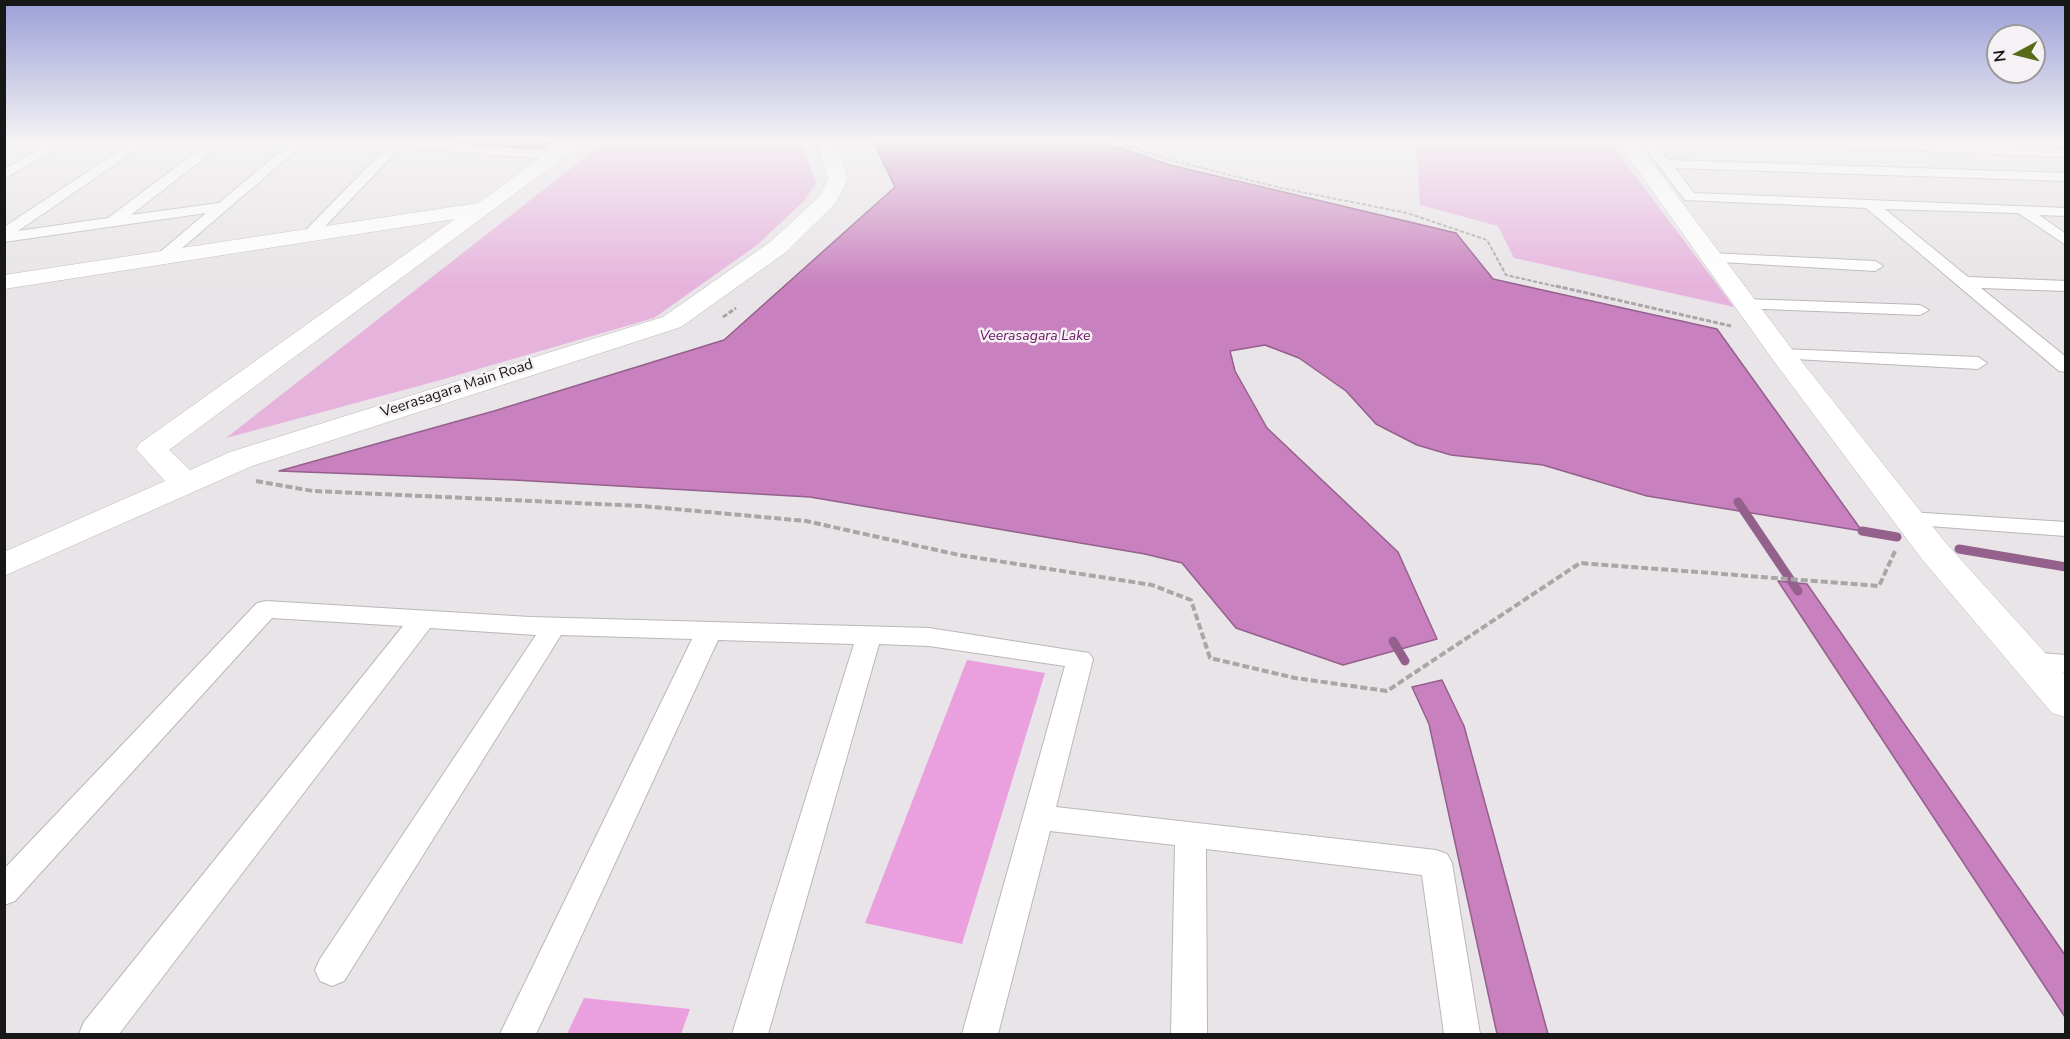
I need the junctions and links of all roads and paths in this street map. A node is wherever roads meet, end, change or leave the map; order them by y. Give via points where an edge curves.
1 (72, 189) edge
2 (156, 189) edge
3 (244, 189) edge
4 (353, 189) edge
5 (509, 189) edge
6 (833, 189) edge
7 (1288, 189) edge
8 (1661, 189) edge
9 (1684, 189) edge
10 (1870, 204) junction
11 (225, 206) junction
12 (483, 208) junction
13 (2022, 209) junction
14 (2066, 212) edge
15 (113, 222) junction
16 (331, 232) junction
17 (4, 236) edge
18 (308, 236) junction
19 (2066, 241) edge
20 (161, 258) junction
21 (415, 258) junction
22 (1710, 258) junction
23 (1875, 266) dead end
24 (4, 282) edge
25 (1964, 282) junction
26 (2066, 286) edge
27 (1920, 310) dead end
28 (1738, 315) junction
29 (1782, 354) junction
30 (1978, 363) dead end
31 (2066, 367) edge
32 (194, 480) junction
33 (1909, 519) junction
34 (2066, 529) edge
35 (1893, 543) dead end
36 (4, 565) edge
37 (423, 619) junction
38 (554, 627) junction
39 (710, 631) junction
40 (869, 635) junction
41 (2028, 661) junction
42 (2066, 664) edge
43 (2066, 703) edge
44 (1038, 817) junction
45 (1191, 835) junction
46 (4, 891) edge
47 (333, 970) dead end
48 (97, 1035) edge
49 (518, 1035) edge
50 (750, 1035) edge
51 (980, 1035) edge
52 (1189, 1035) edge
53 (1462, 1035) edge

1 - 17 street
2 - 15 street
3 - 11 street
4 - 18 street
5 - 12 street
6 - 32 street, Veerasagara Main Road via 828,200 778,247 672,322 241,459
7 - 28 path via 1407,213 1488,240 1506,275
8 - 22 street
9 - 10 street via 1690,197
10 - 13 street
10 - 25 street
11 - 15 street
11 - 20 street
12 - 16 street
12 - 21 street
13 - 14 street
13 - 19 street
15 - 17 street
16 - 18 street
16 - 21 street via 385,240
18 - 20 street
20 - 24 street
21 - 32 street via 151,449
22 - 23 street
22 - 28 street
25 - 26 street
25 - 31 street
27 - 28 street
28 - 29 street
29 - 30 street
29 - 33 street
32 - 35 path via 232,477 313,491 642,506 806,521 959,555 1152,585 1191,600 1210,658 1295,678 1386,692 1580,563 1879,586 1896,548
32 - 36 street, Veerasagara Main Road
33 - 34 street
33 - 41 street
37 - 38 street
37 - 46 street via 266,609
37 - 48 street
38 - 39 street
38 - 47 street
39 - 40 street
39 - 49 street
40 - 44 street via 928,637 1080,659
40 - 50 street
41 - 42 street
41 - 43 street
44 - 45 street
44 - 51 street
45 - 52 street
45 - 53 street via 1436,863

